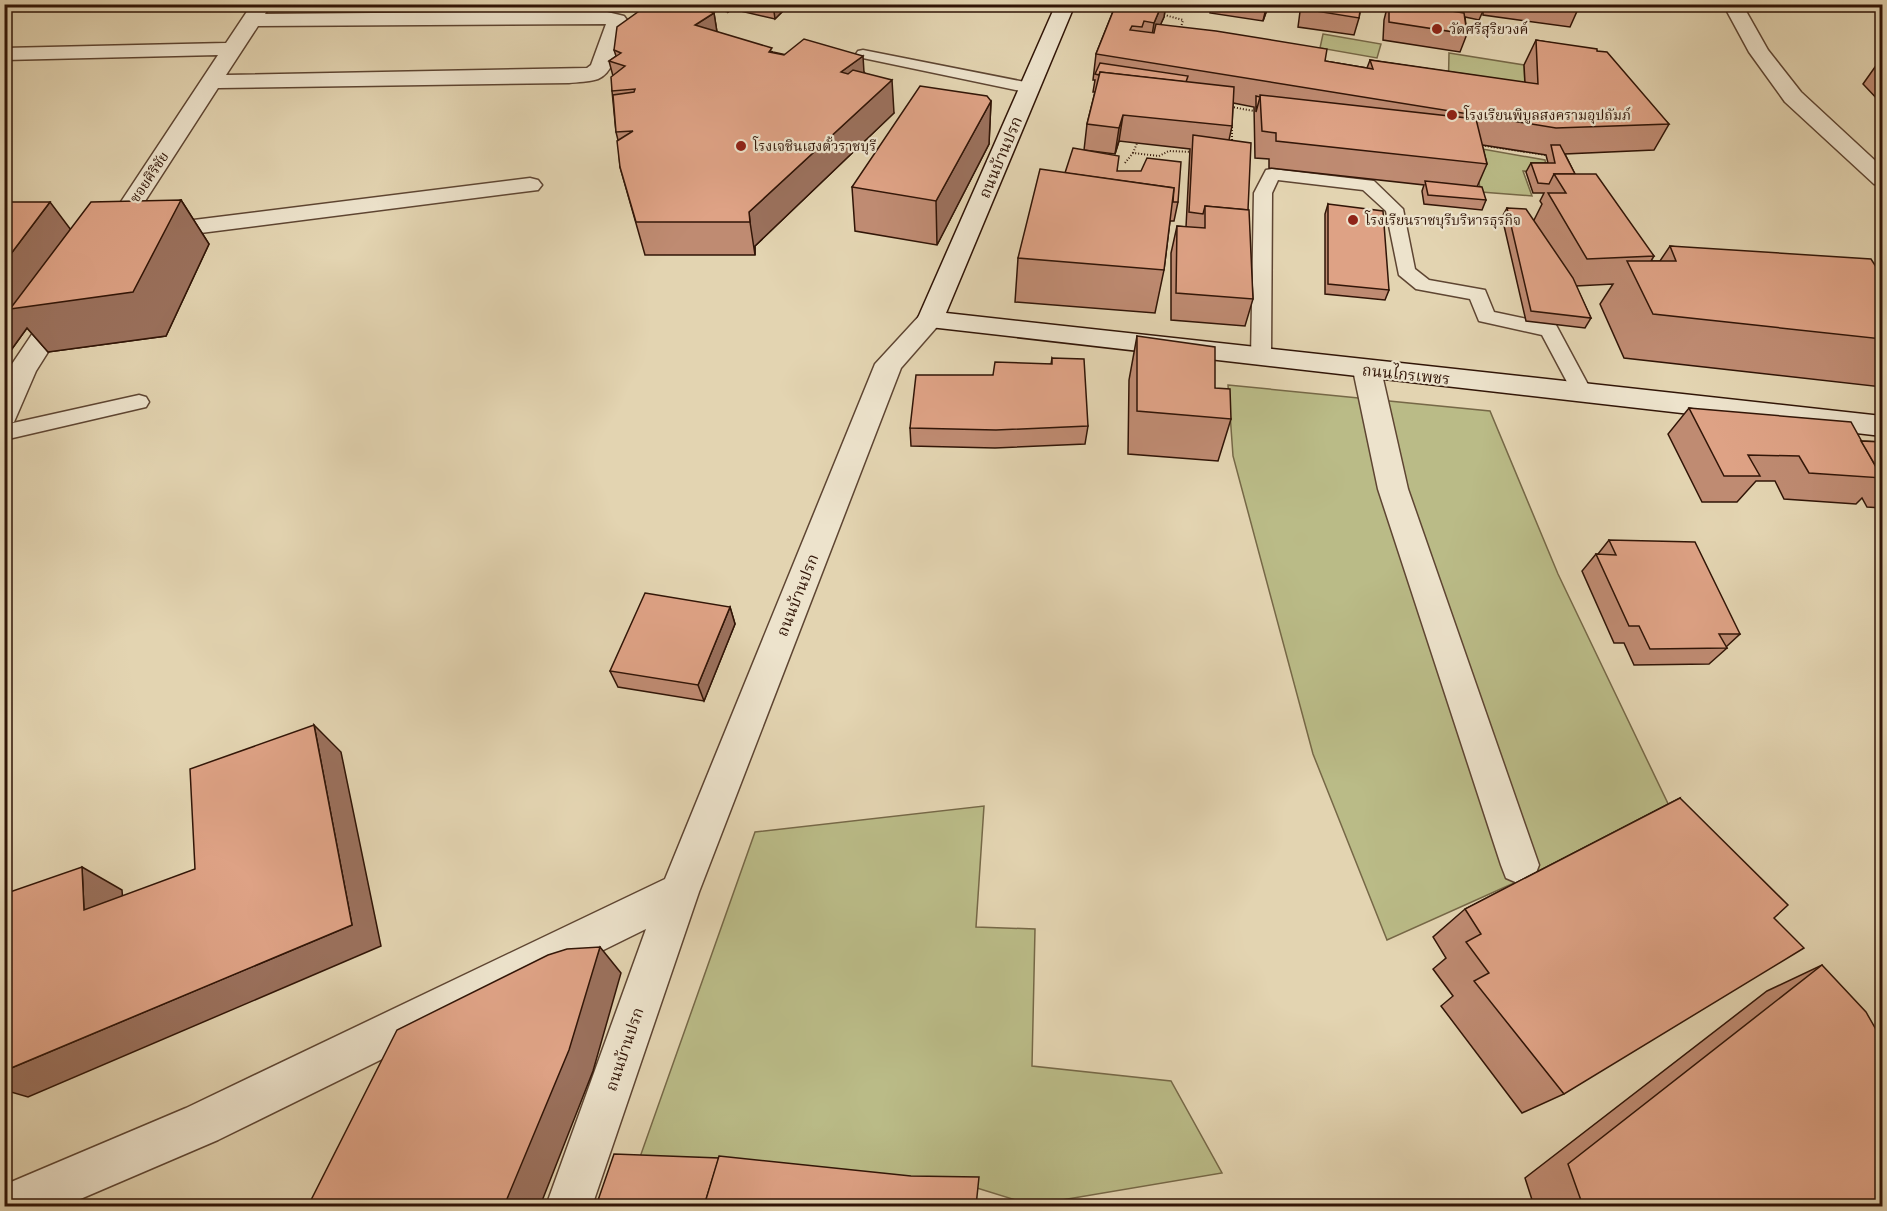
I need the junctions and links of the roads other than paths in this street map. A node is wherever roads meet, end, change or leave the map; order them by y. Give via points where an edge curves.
1 (1066, 4) edge
2 (1732, 4) edge
3 (257, 12) edge
4 (232, 49) junction
5 (4, 54) edge
6 (863, 54) edge
7 (212, 82) junction
8 (1030, 88) junction
9 (1882, 179) edge
10 (530, 185) dead end
11 (78, 285) edge
12 (930, 320) junction
13 (1261, 358) junction
14 (13, 370) edge
15 (1367, 370) junction
16 (1582, 392) junction
17 (139, 402) dead end
18 (4, 414) edge
19 (1882, 426) edge
20 (4, 432) edge
21 (1520, 865) dead end
22 (679, 892) junction
23 (11, 1206) edge
24 (569, 1206) edge

1 - 8 street, ถนนบ้านปรก
2 - 9 street via 1759,52 1793,97
3 - 4 street, ซอยศิริชัย
3 - 7 street via 603,16 616,20 600,68 593,74
4 - 5 street
4 - 7 street, ซอยศิริชัย
6 - 8 lane
7 - 10 street, ซอยศิริชัย via 97,244
8 - 12 street, ถนนบ้านปรก
11 - 14 street
12 - 13 street, ถนนไกรเพชร
12 - 22 street, ถนนบ้านปรก via 889,364
13 - 15 street, ถนนไกรเพชร
13 - 16 lane via 1263,192 1272,174 1368,185 1394,209 1406,271 1423,285 1478,294 1486,317 1549,330
14 - 18 street
15 - 16 street, ถนนไกรเพชร
15 - 21 street via 1393,489
16 - 19 street, ถนนไกรเพชร
17 - 20 lane
22 - 23 street via 201,1124
22 - 24 street, ถนนบ้านปรก

